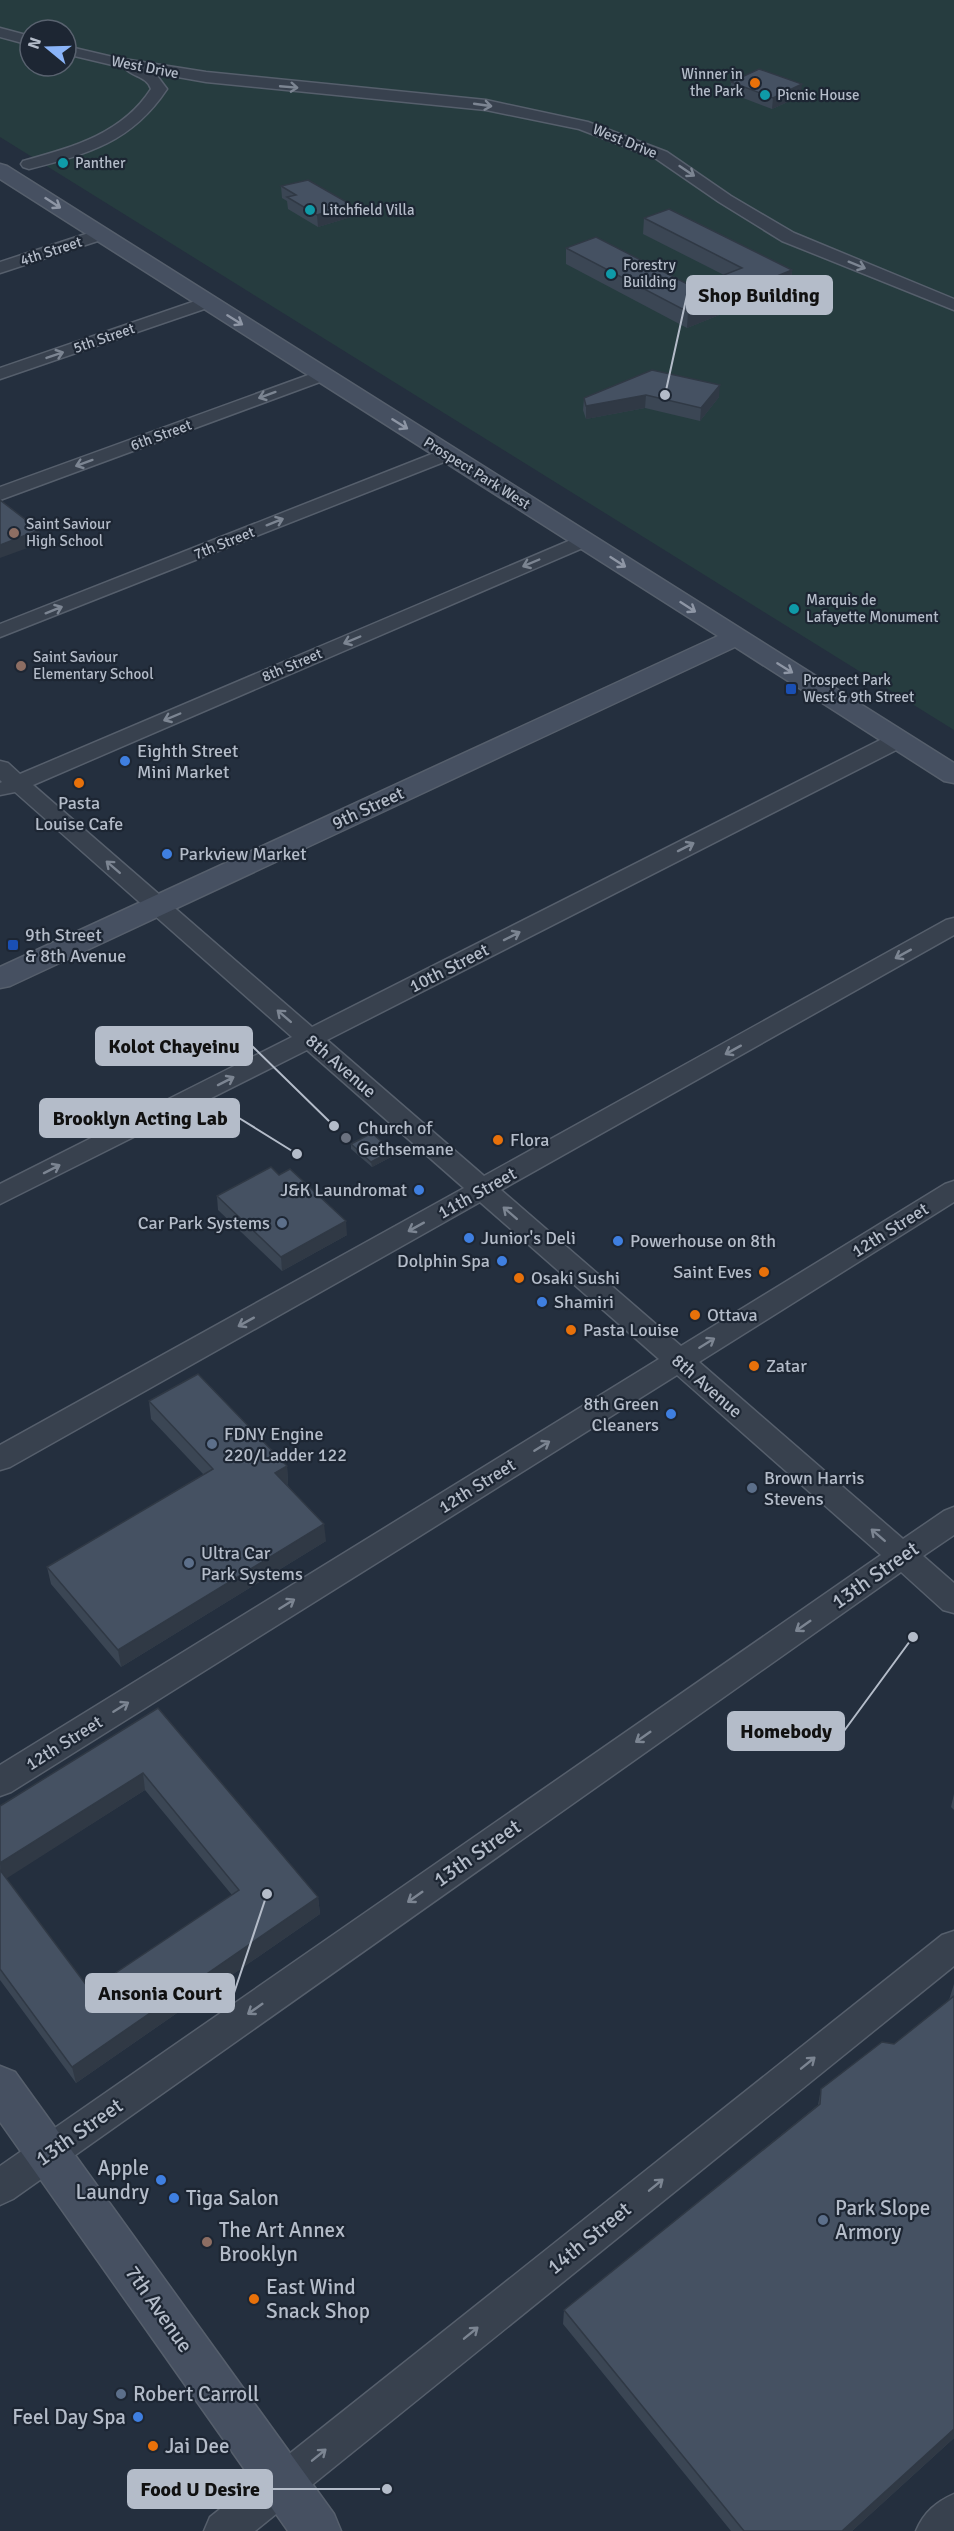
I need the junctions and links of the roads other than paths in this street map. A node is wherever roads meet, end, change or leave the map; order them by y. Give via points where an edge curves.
1 (0, 32) edge
2 (18, 37) edge
3 (78, 53) edge
4 (117, 62) junction
5 (261, 84) junction
6 (191, 90) dead end
7 (170, 97) dead end
8 (143, 114) junction
9 (29, 164) dead end
10 (1, 172) edge
11 (101, 234) junction
12 (0, 268) edge
13 (207, 302) junction
14 (954, 305) edge
15 (0, 374) edge
16 (322, 375) junction
17 (447, 454) junction
18 (0, 494) edge
19 (585, 540) junction
20 (0, 632) edge
21 (736, 637) junction
22 (898, 740) junction
23 (0, 768) edge
24 (954, 775) edge
25 (9, 787) edge
26 (158, 905) junction
27 (954, 925) edge
28 (0, 979) edge
29 (310, 1038) junction
30 (483, 1190) junction
31 (954, 1190) edge
32 (0, 1195) edge
33 (679, 1361) junction
34 (0, 1460) edge
35 (954, 1520) edge
36 (903, 1556) junction
37 (954, 1601) edge
38 (0, 1782) edge
39 (954, 1946) edge
40 (0, 2086) edge
41 (48, 2154) junction
42 (0, 2187) edge
43 (283, 2483) junction
44 (954, 2514) edge
45 (224, 2531) edge
46 (317, 2531) edge
47 (936, 2531) edge

1 - 2 street
3 - 4 street, West Drive
4 - 5 street, West Drive
4 - 8 street via 146,74 158,84 159,89
5 - 6 street, West Drive
5 -> 14 street, West Drive via 486,105 559,118 609,133 662,155 788,237
7 - 8 street, West Drive
8 - 9 street, West Drive via 112,135
10 -> 11 street, Prospect Park West
11 - 12 street, 4th Street
11 - 13 street, Prospect Park West
15 -> 13 street, 5th Street
13 -> 16 street, Prospect Park West
16 -> 17 street, Prospect Park West
16 -> 18 street, 6th Street
17 - 19 street, Prospect Park West
20 -> 17 street, 7th Street
19 -> 21 street, Prospect Park West
19 -> 25 street, 8th Street
21 -> 22 street, Prospect Park West
21 - 26 street, 9th Street
22 - 24 street, Prospect Park West
29 -> 22 street, 10th Street
23 - 25 street, 8th Avenue
26 -> 25 street, 8th Avenue
26 - 28 street, 9th Street
29 -> 26 street, 8th Avenue
27 -> 30 street, 11th Street
29 - 30 street, 8th Avenue
32 -> 29 street, 10th Street
33 -> 30 street, 8th Avenue
30 -> 34 street, 11th Street
33 -> 31 street, 12th Street
36 -> 33 street, 8th Avenue
38 -> 33 street, 12th Street
35 - 36 street, 13th Street
36 - 37 street, 8th Avenue
36 -> 41 street, 13th Street
43 -> 39 street, 14th Street
40 - 41 street, 7th Avenue
41 - 42 street, 13th Street
41 - 43 street, 7th Avenue
43 - 45 street, 14th Street
43 - 46 street, 7th Avenue
44 - 47 street

